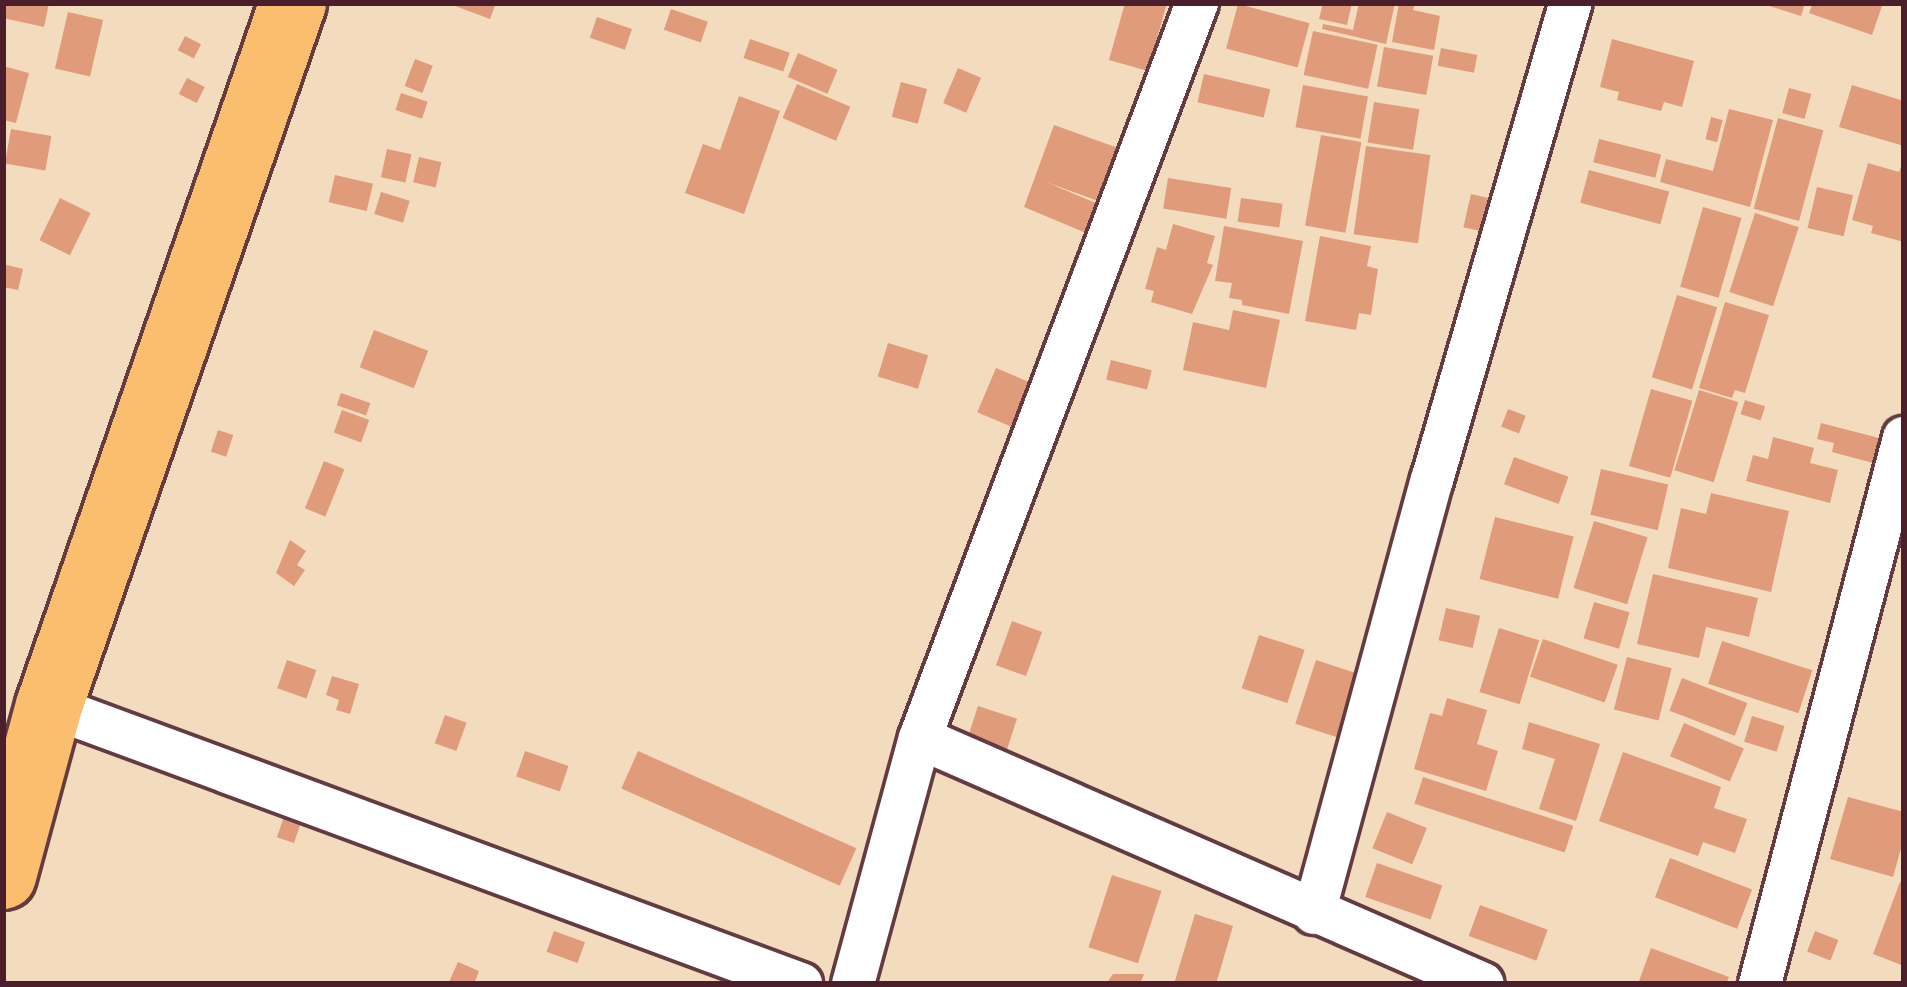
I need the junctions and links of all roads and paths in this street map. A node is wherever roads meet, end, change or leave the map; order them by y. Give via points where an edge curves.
1 (293, 3) edge
2 (1198, 3) edge
3 (1570, 3) edge
4 (1904, 438) edge
5 (49, 706) junction
6 (920, 738) junction
7 (3, 876) edge
8 (1314, 913) junction
9 (709, 969) edge
10 (801, 984) edge
11 (853, 984) edge
12 (1483, 984) edge
13 (1760, 984) edge

1 - 5 highway
2 - 6 street
3 - 8 street
4 - 13 street
5 - 7 highway
5 - 9 street
6 - 8 street
6 - 11 street
8 - 12 street
9 - 10 street

